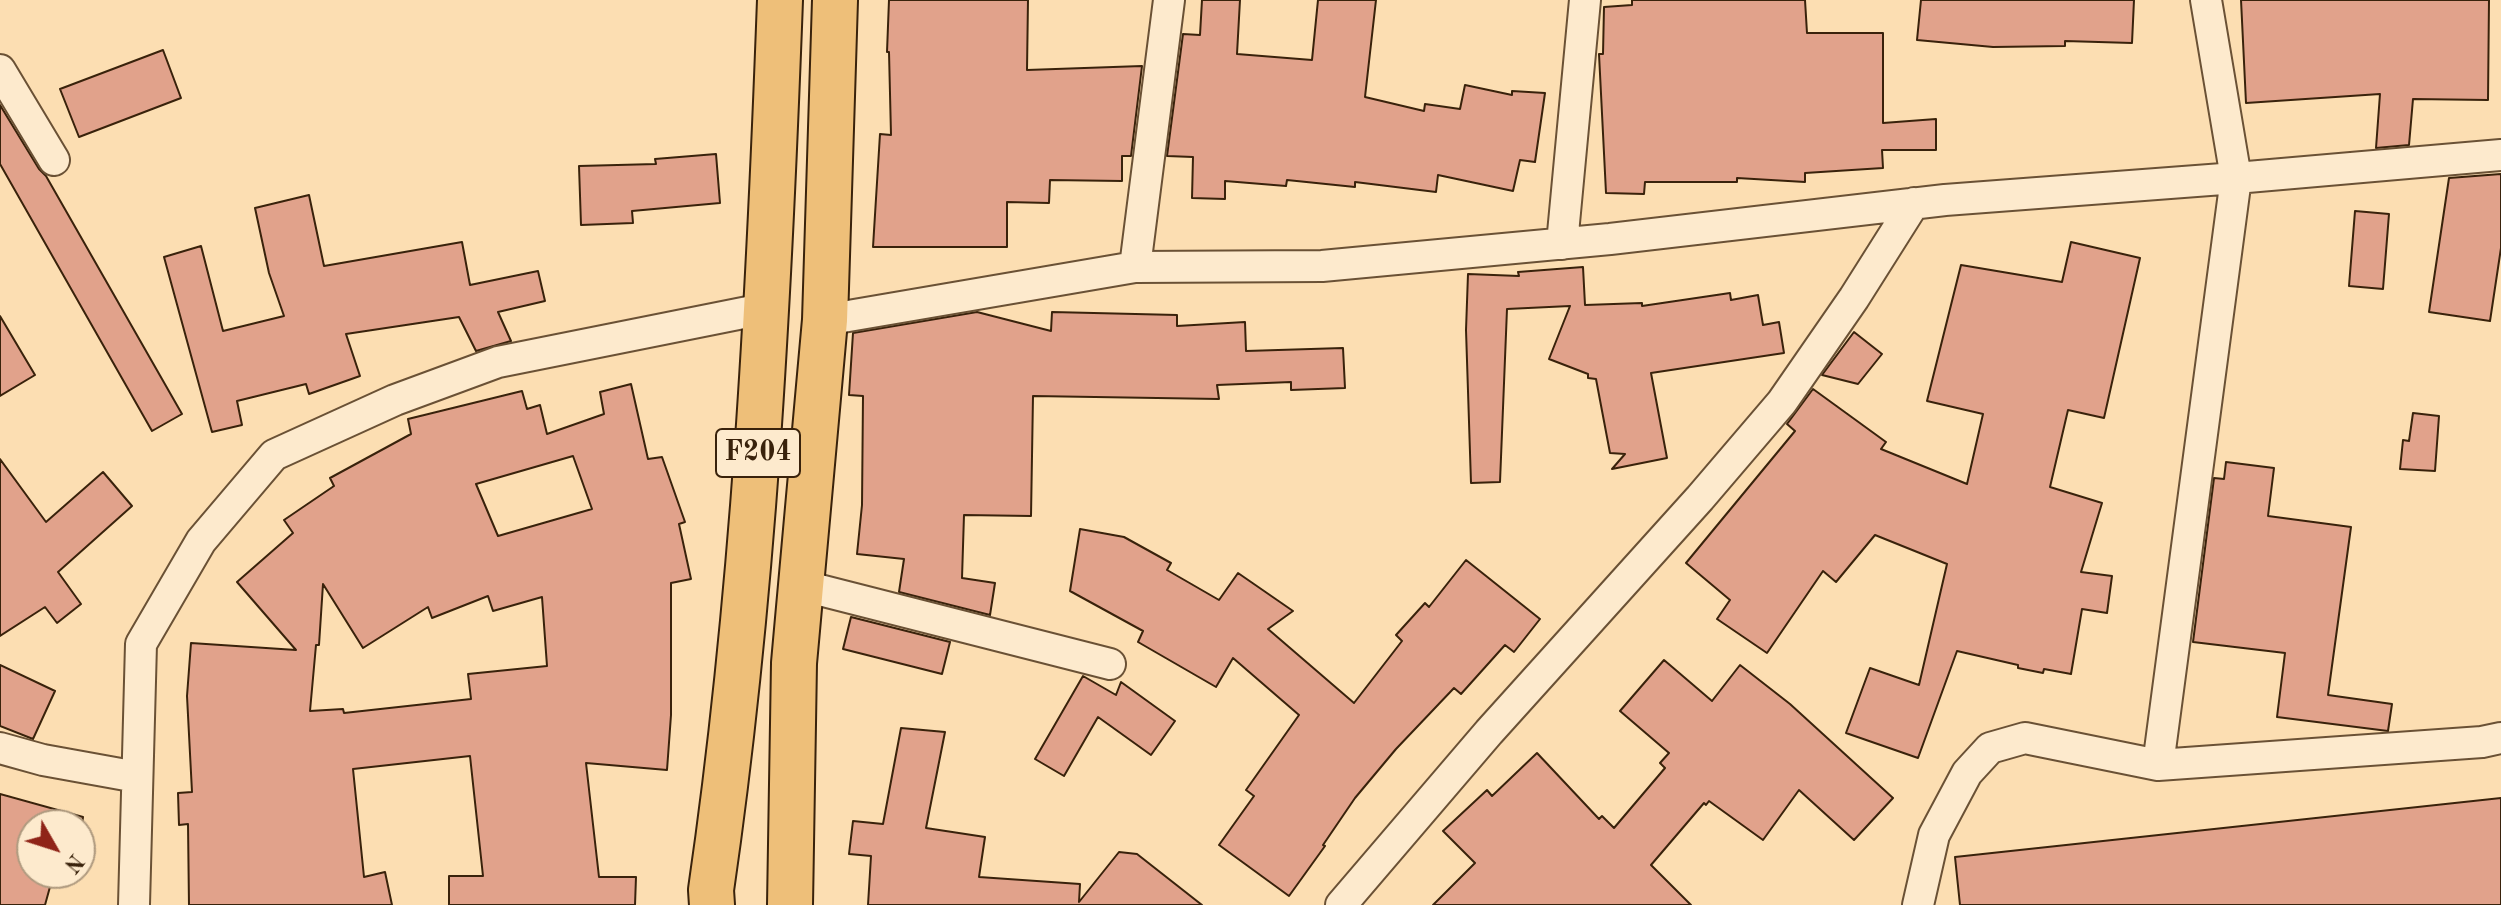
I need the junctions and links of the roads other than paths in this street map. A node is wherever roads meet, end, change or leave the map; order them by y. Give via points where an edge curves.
1 (780, 0) edge
2 (835, 0) edge
3 (1169, 0) edge
4 (1585, 0) edge
5 (2206, 0) edge
6 (0, 70) edge
7 (2501, 155) edge
8 (54, 160) dead end
9 (2236, 178) junction
10 (1914, 203) junction
11 (1562, 244) junction
12 (1135, 267) junction
13 (768, 308) junction
14 (825, 320) junction
15 (800, 585) junction
16 (1110, 664) dead end
17 (2501, 738) edge
18 (0, 748) edge
19 (2158, 765) junction
20 (137, 777) junction
21 (134, 905) edge
22 (712, 905) edge
23 (790, 905) edge
24 (1341, 905) edge
25 (1918, 905) edge

1 - 13 main road, F204
2 - 14 main road, F204
3 - 12 street
4 - 11 street
5 - 9 street
6 - 8 street
7 - 9 street
9 - 10 street
9 - 19 street
10 - 11 street
10 - 24 street via 1782,402
11 - 12 street via 1322,266
12 - 14 street
13 - 20 street via 498,362 395,400 274,455 201,541 141,644
13 - 22 main road, F204 via 740,658
14 - 15 main road, F204
15 - 16 street
15 - 23 main road, F204
17 - 19 street
18 - 20 street
19 - 25 street via 2025,738 1990,748 1967,773 1934,835
20 - 21 street

